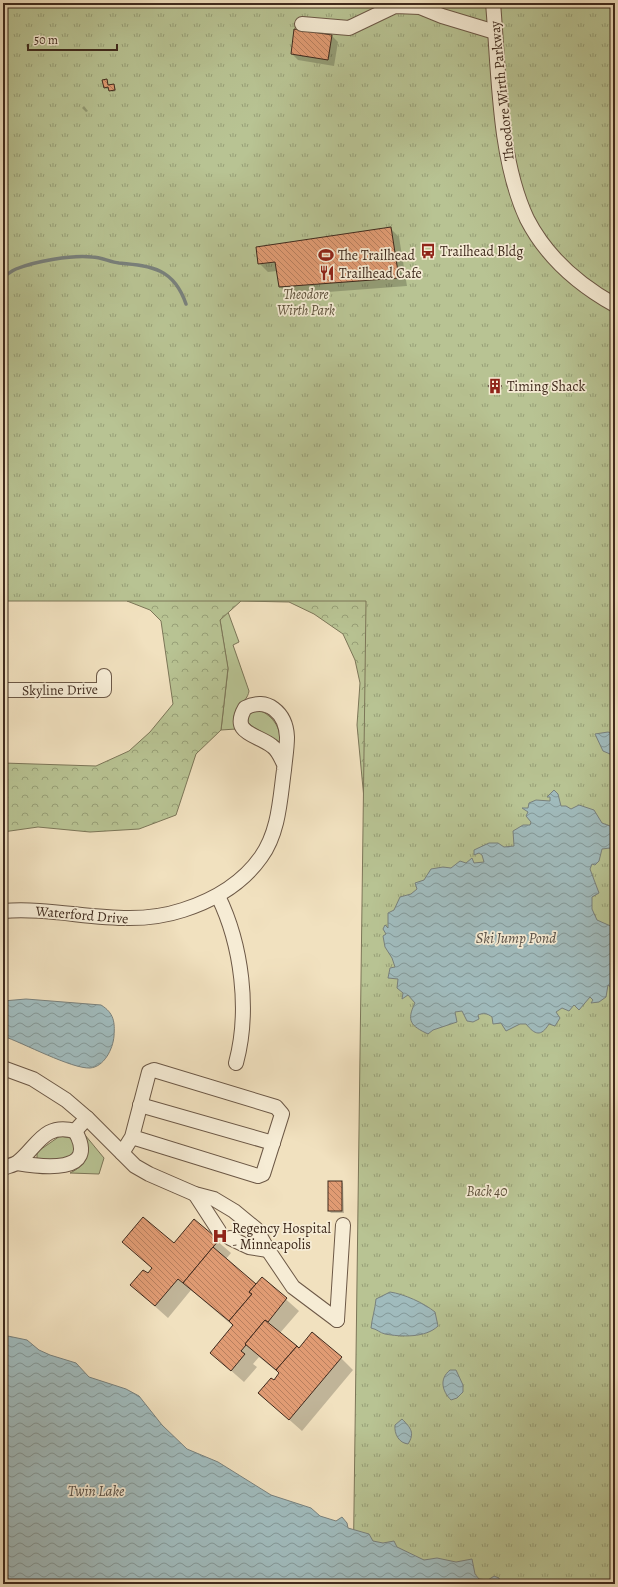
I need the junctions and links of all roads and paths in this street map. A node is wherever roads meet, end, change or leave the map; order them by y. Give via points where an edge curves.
1 (493, 3) edge
2 (302, 24) dead end
3 (496, 32) junction
4 (615, 305) edge
5 (104, 676) dead end
6 (3, 690) edge
7 (284, 764) dead end
8 (218, 896) junction
9 (3, 911) edge
10 (236, 1063) dead end
11 (3, 1068) edge
12 (140, 1105) junction
13 (87, 1118) junction
14 (74, 1131) junction
15 (132, 1137) junction
16 (273, 1143) junction
17 (122, 1153) junction
18 (17, 1163) junction
19 (3, 1168) edge
20 (195, 1194) junction
21 (343, 1226) dead end
22 (268, 1250) junction

1 - 3 street, Theodore Wirth Parkway
2 - 3 street via 349,28 395,6 420,7
3 - 4 street, Theodore Wirth Parkway via 505,142 519,198 527,218 548,251 564,268 584,286
5 - 6 street, Skyline Drive via 104,690
7 - 8 street, Waterford Drive via 280,803 270,841 252,869
8 - 9 street, Waterford Drive via 182,911 140,919 114,919 50,911
8 - 10 street via 232,927 240,964 242,1033
11 - 13 street via 45,1086
12 - 15 street
12 - 16 street
12 - 16 street via 149,1072 154,1070 276,1107 282,1114
13 - 14 street
13 - 17 street
14 - 18 street via 60,1128 52,1130 33,1145
14 - 18 street via 79,1139 80,1154 68,1165 42,1167
15 - 16 street via 258,1176 263,1174
15 - 17 street
17 - 20 street via 135,1166 149,1174
18 - 19 street
20 - 22 street via 214,1199 234,1211 256,1229
20 - 22 street via 225,1234 249,1247
21 - 22 street via 336,1320 293,1287

